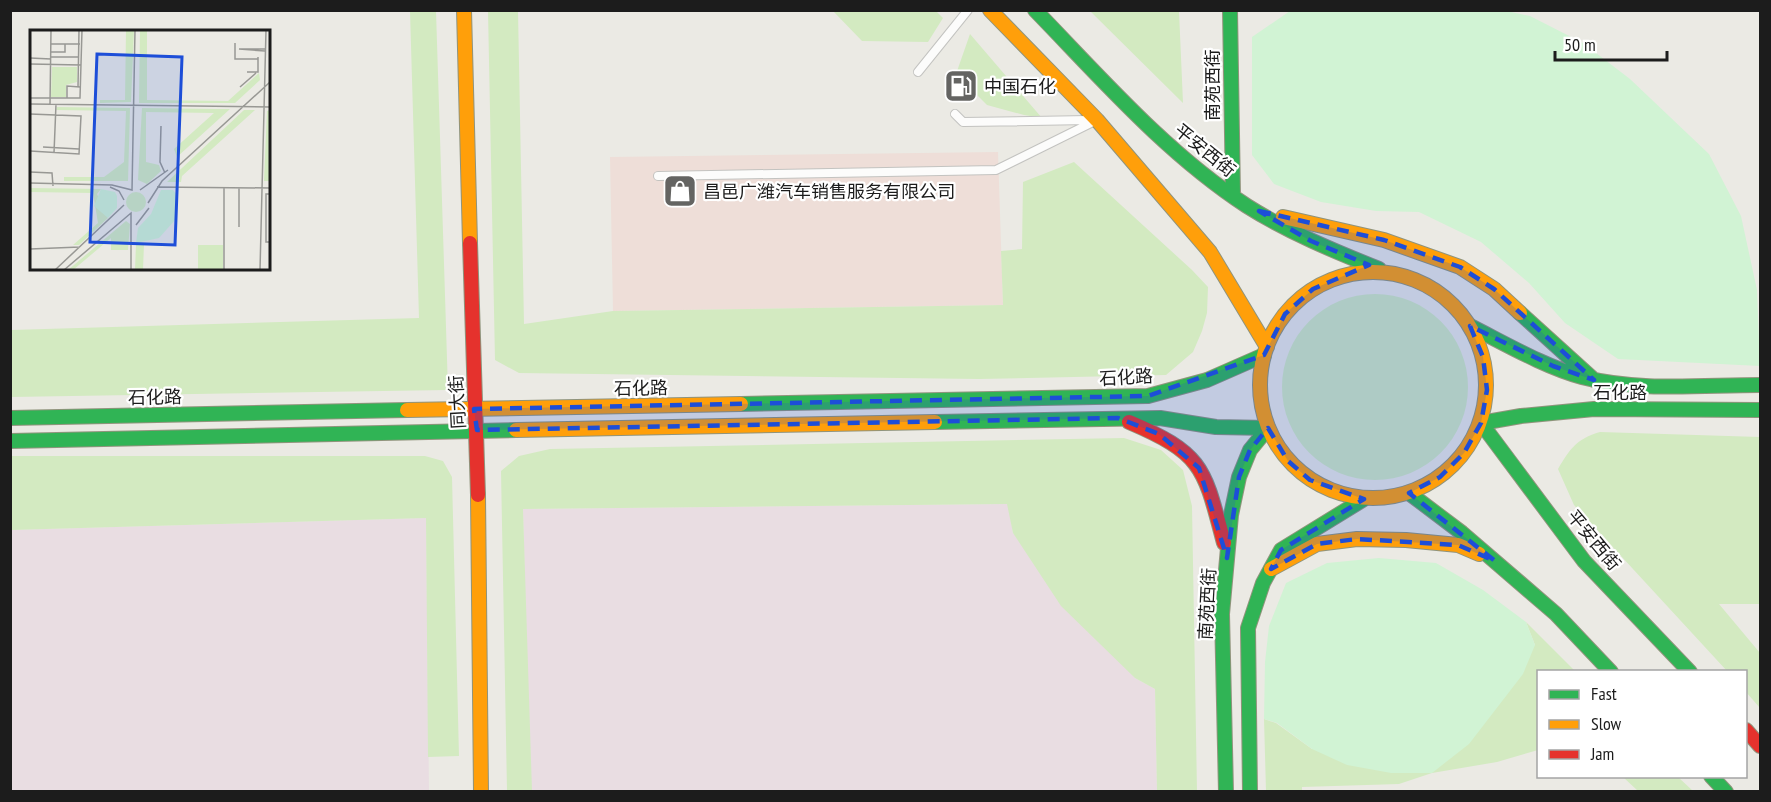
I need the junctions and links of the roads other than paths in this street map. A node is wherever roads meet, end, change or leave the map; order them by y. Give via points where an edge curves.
1 (464, 10) edge
2 (968, 10) edge
3 (990, 10) edge
4 (1035, 10) edge
5 (1230, 10) edge
6 (918, 72) dead end
7 (955, 114) dead end
8 (1097, 120) junction
9 (658, 176) dead end
10 (1233, 196) junction
11 (1259, 211) junction
12 (1385, 272) junction
13 (1470, 326) junction
14 (1265, 351) junction
15 (1594, 380) junction
16 (1761, 385) edge
17 (474, 409) junction
18 (1761, 410) edge
19 (10, 418) edge
20 (1118, 418) junction
21 (1481, 423) junction
22 (1268, 428) junction
23 (477, 430) junction
24 (10, 441) edge
25 (1409, 493) junction
26 (1364, 499) junction
27 (1227, 558) junction
28 (1495, 561) junction
29 (1271, 569) junction
30 (1609, 670) edge
31 (1688, 670) edge
32 (1747, 731) edge
33 (1761, 746) edge
34 (1712, 778) edge
35 (481, 792) edge
36 (1226, 792) edge
37 (1251, 792) edge
38 (1726, 792) edge

1 - 17 main road, 同大街
2 - 6 lane
3 - 8 main road
4 - 10 main road, 平安西街 via 1167,144
5 - 10 main road, 南苑西街
7 - 8 lane via 963,122
8 - 9 lane via 996,170
8 - 14 main road via 1210,252
10 - 11 main road, 平安西街
11 - 12 main road, 平安西街 via 1311,241
11 - 15 main road via 1384,240 1460,267 1494,289
12 - 13 main road via 1419,281 1448,299
12 - 14 main road via 1348,274 1313,289 1285,314
13 - 15 main road via 1553,366
13 - 21 main road via 1483,357 1487,390
14 - 17 main road, 石化路 via 1249,362 1172,392 1148,396
14 - 22 main road via 1261,400
15 - 16 main road
17 - 19 main road, 石化路
17 - 23 main road, 同大街
18 - 21 main road, 石化路 via 1594,409
20 - 22 main road
20 - 23 main road
20 - 27 main road via 1159,434 1184,451 1199,468 1211,496
21 - 25 main road via 1464,453 1440,477
21 - 31 main road, 平安西街 via 1584,561
22 - 26 main road via 1288,460 1310,480 1336,493
22 - 27 main road, 南苑西街 via 1250,450 1239,477
23 - 24 main road
23 - 35 main road, 同大街
25 - 26 main road
25 - 28 main road
26 - 29 main road via 1281,550
27 - 36 main road, 南苑西街 via 1222,614
28 - 29 main road via 1458,546 1357,539 1317,544
28 - 30 main road via 1556,614
29 - 37 main road via 1248,628
32 - 33 main road
34 - 38 main road

